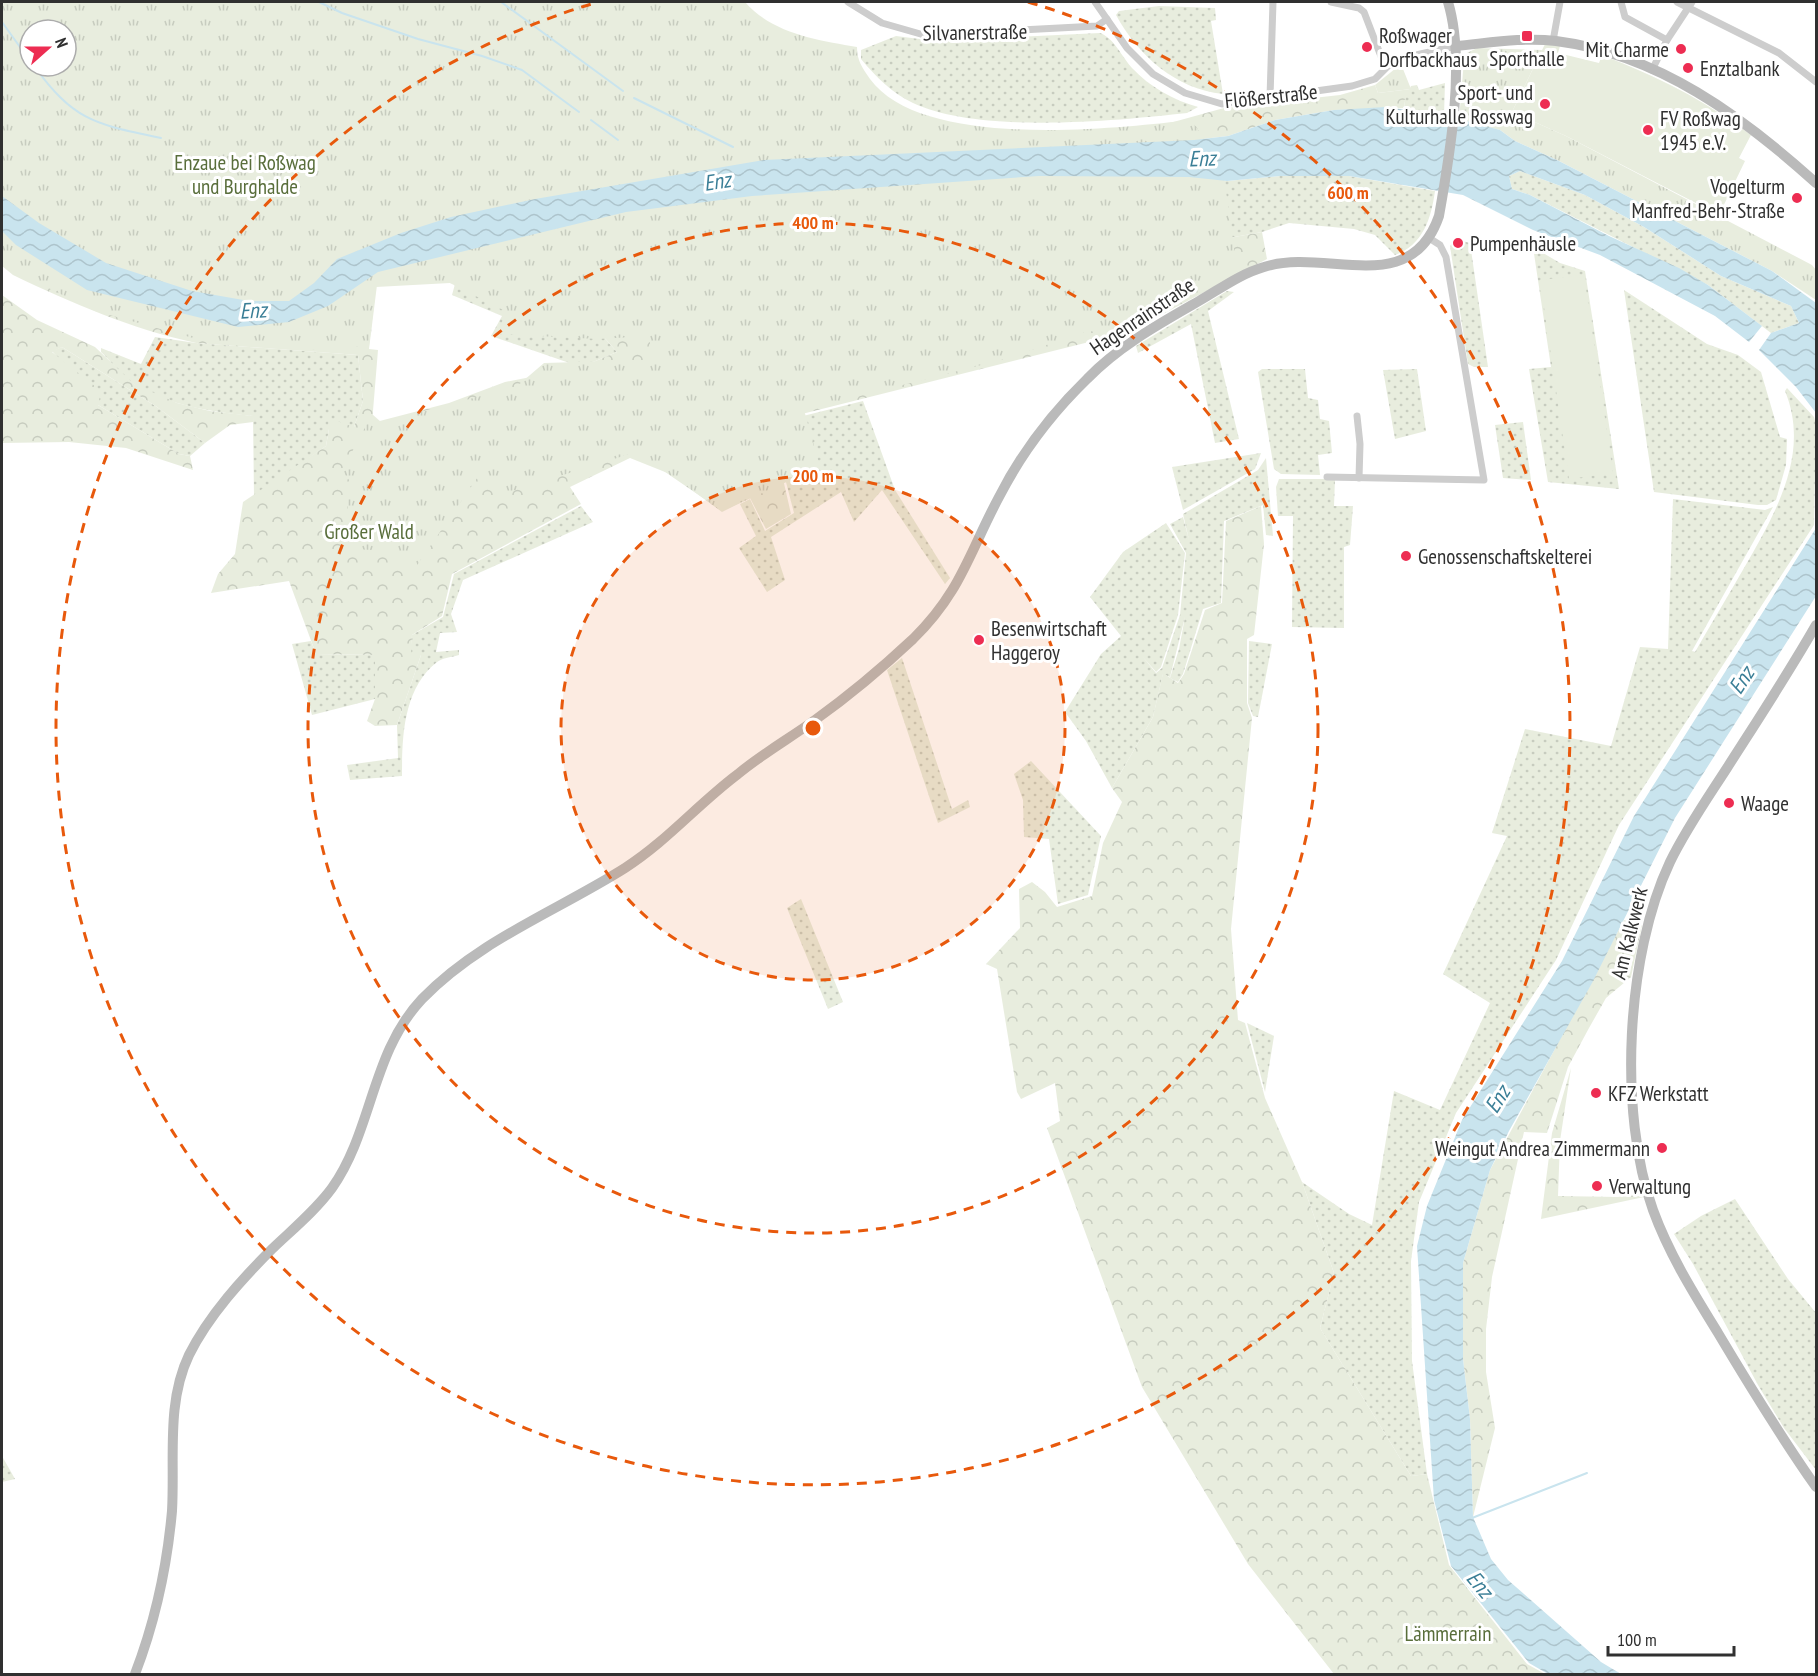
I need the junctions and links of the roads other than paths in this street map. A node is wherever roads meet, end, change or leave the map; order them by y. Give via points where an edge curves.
1 (848, 2) edge
2 (1095, 2) edge
3 (1273, 2) edge
4 (1331, 2) edge
5 (1448, 2) edge
6 (1560, 2) edge
7 (1621, 2) edge
8 (1677, 2) edge
9 (1690, 4) edge
10 (1107, 19) junction
11 (1667, 40) junction
12 (1553, 41) junction
13 (1456, 46) junction
14 (1389, 66) junction
15 (1652, 70) junction
16 (1816, 82) edge
17 (1270, 97) junction
18 (1816, 183) edge
19 (1429, 237) junction
20 (1357, 416) dead end
21 (1327, 477) dead end
22 (1359, 478) junction
23 (1816, 625) edge
24 (1816, 1487) edge
25 (135, 1674) edge

1 - 10 street, Silvanerstraße via 882,23 924,34 1097,26
2 - 10 street, Flößerstraße
3 - 17 street
4 - 14 street via 1364,12 1382,59
5 - 13 street
6 - 12 street
7 - 11 street via 1625,16
8 - 9 street
9 - 11 street
9 - 16 street via 1776,51
10 - 17 street, Flößerstraße via 1139,62 1176,89 1222,104
11 - 15 street
12 - 13 street
12 - 15 street via 1610,54
13 - 14 street, Flößerstraße via 1396,59
13 - 19 street via 1441,205
14 - 17 street, Flößerstraße via 1375,79 1358,84
15 - 18 street via 1696,90 1728,111
19 - 22 street via 1446,256 1484,480
19 - 25 street, Hagenrainstraße via 1413,254 1382,266 1301,261 1256,270 1111,356 1038,434 1000,495 949,598 892,659 831,709 735,776 657,846 603,882 486,948 438,984 412,1011 385,1058 350,1155 336,1182 229,1297 186,1362 175,1408 166,1558 152,1623
20 - 22 street
21 - 22 street
23 - 24 street, Am Kalkwerk via 1686,832 1659,888 1642,943 1632,1033 1638,1141 1653,1210 1687,1282

